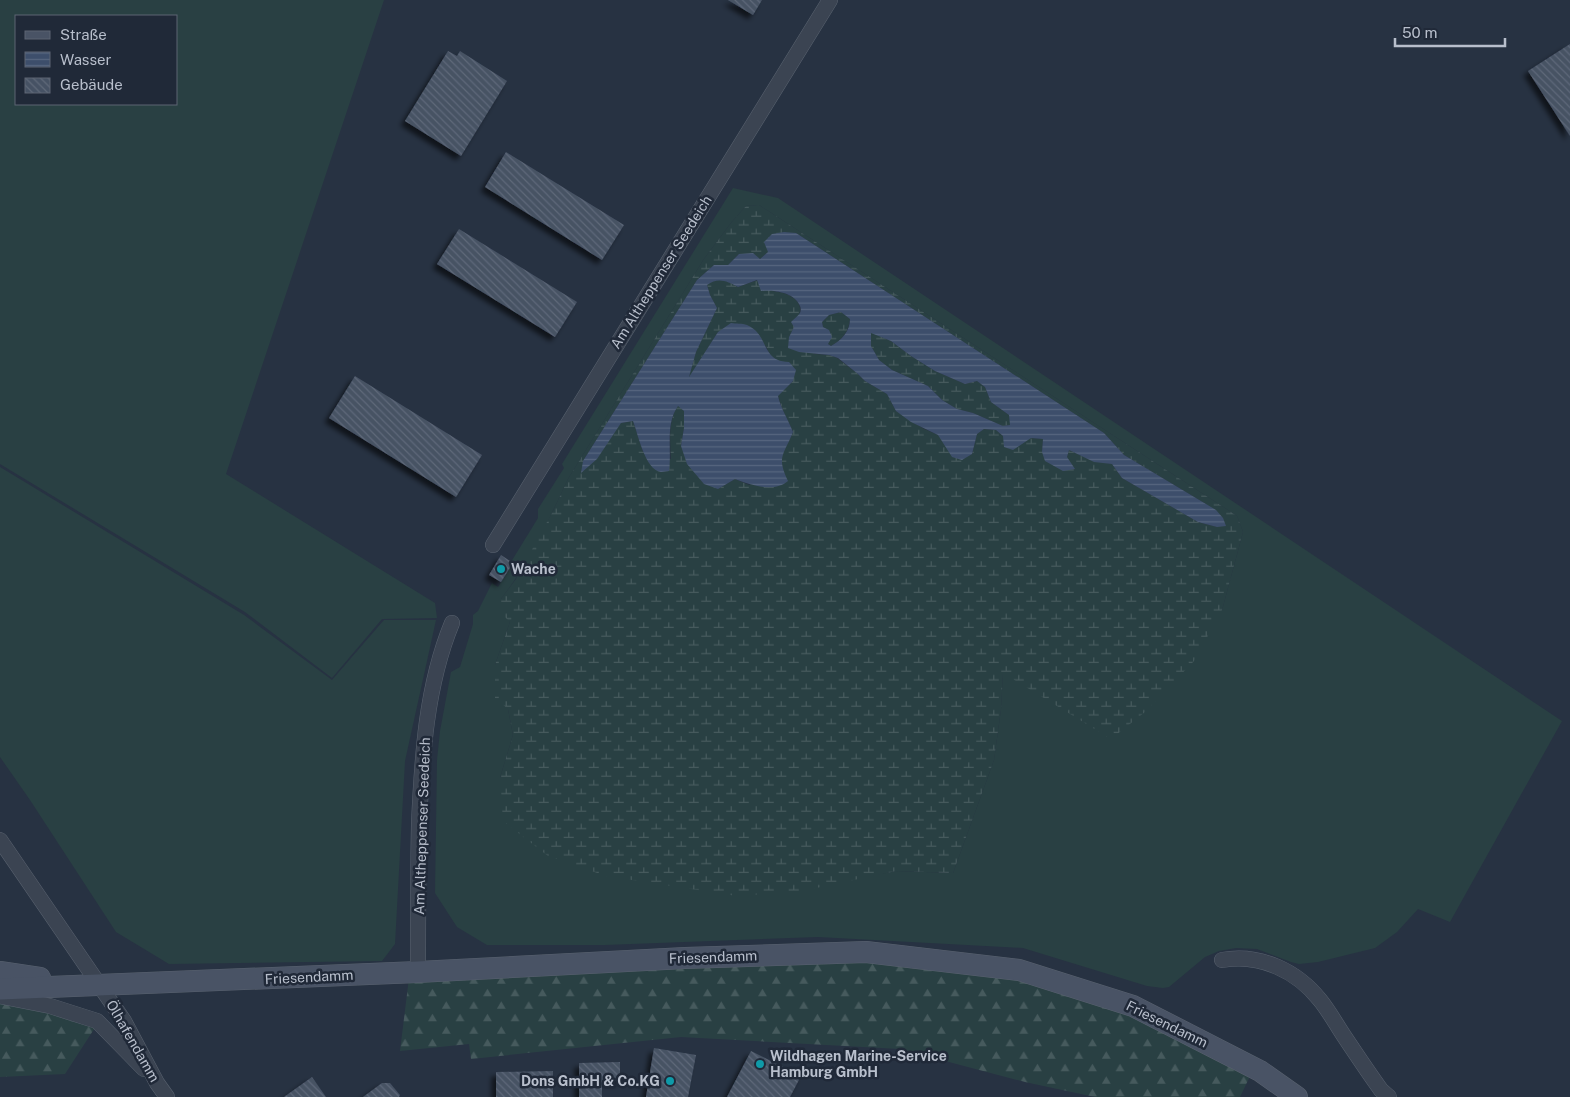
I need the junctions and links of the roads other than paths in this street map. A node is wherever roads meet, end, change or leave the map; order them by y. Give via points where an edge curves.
1 (830, 0) edge
2 (493, 545) dead end
3 (452, 623) dead end
4 (0, 840) edge
5 (1222, 960) dead end
6 (0, 972) edge
7 (418, 972) junction
8 (100, 986) junction
9 (0, 989) edge
10 (0, 996) edge
11 (157, 1083) junction
12 (167, 1097) edge
13 (1297, 1097) edge
14 (1388, 1097) edge

1 - 2 street, Am Altheppenser Seedeich
3 - 7 street, Am Altheppenser Seedeich via 436,676 423,754
4 - 8 street, Ölhafendamm
5 - 14 street via 1254,959 1286,971 1299,980 1320,1001
6 - 8 main road, Friesendamm
7 - 8 main road, Friesendamm
7 - 13 main road, Friesendamm via 866,952 1020,970 1133,1006 1260,1071
8 - 9 main road, Friesendamm
8 - 11 street, Ölhafendamm via 124,1021
10 - 11 street via 50,1006 97,1021
11 - 12 street, Ölhafendamm

